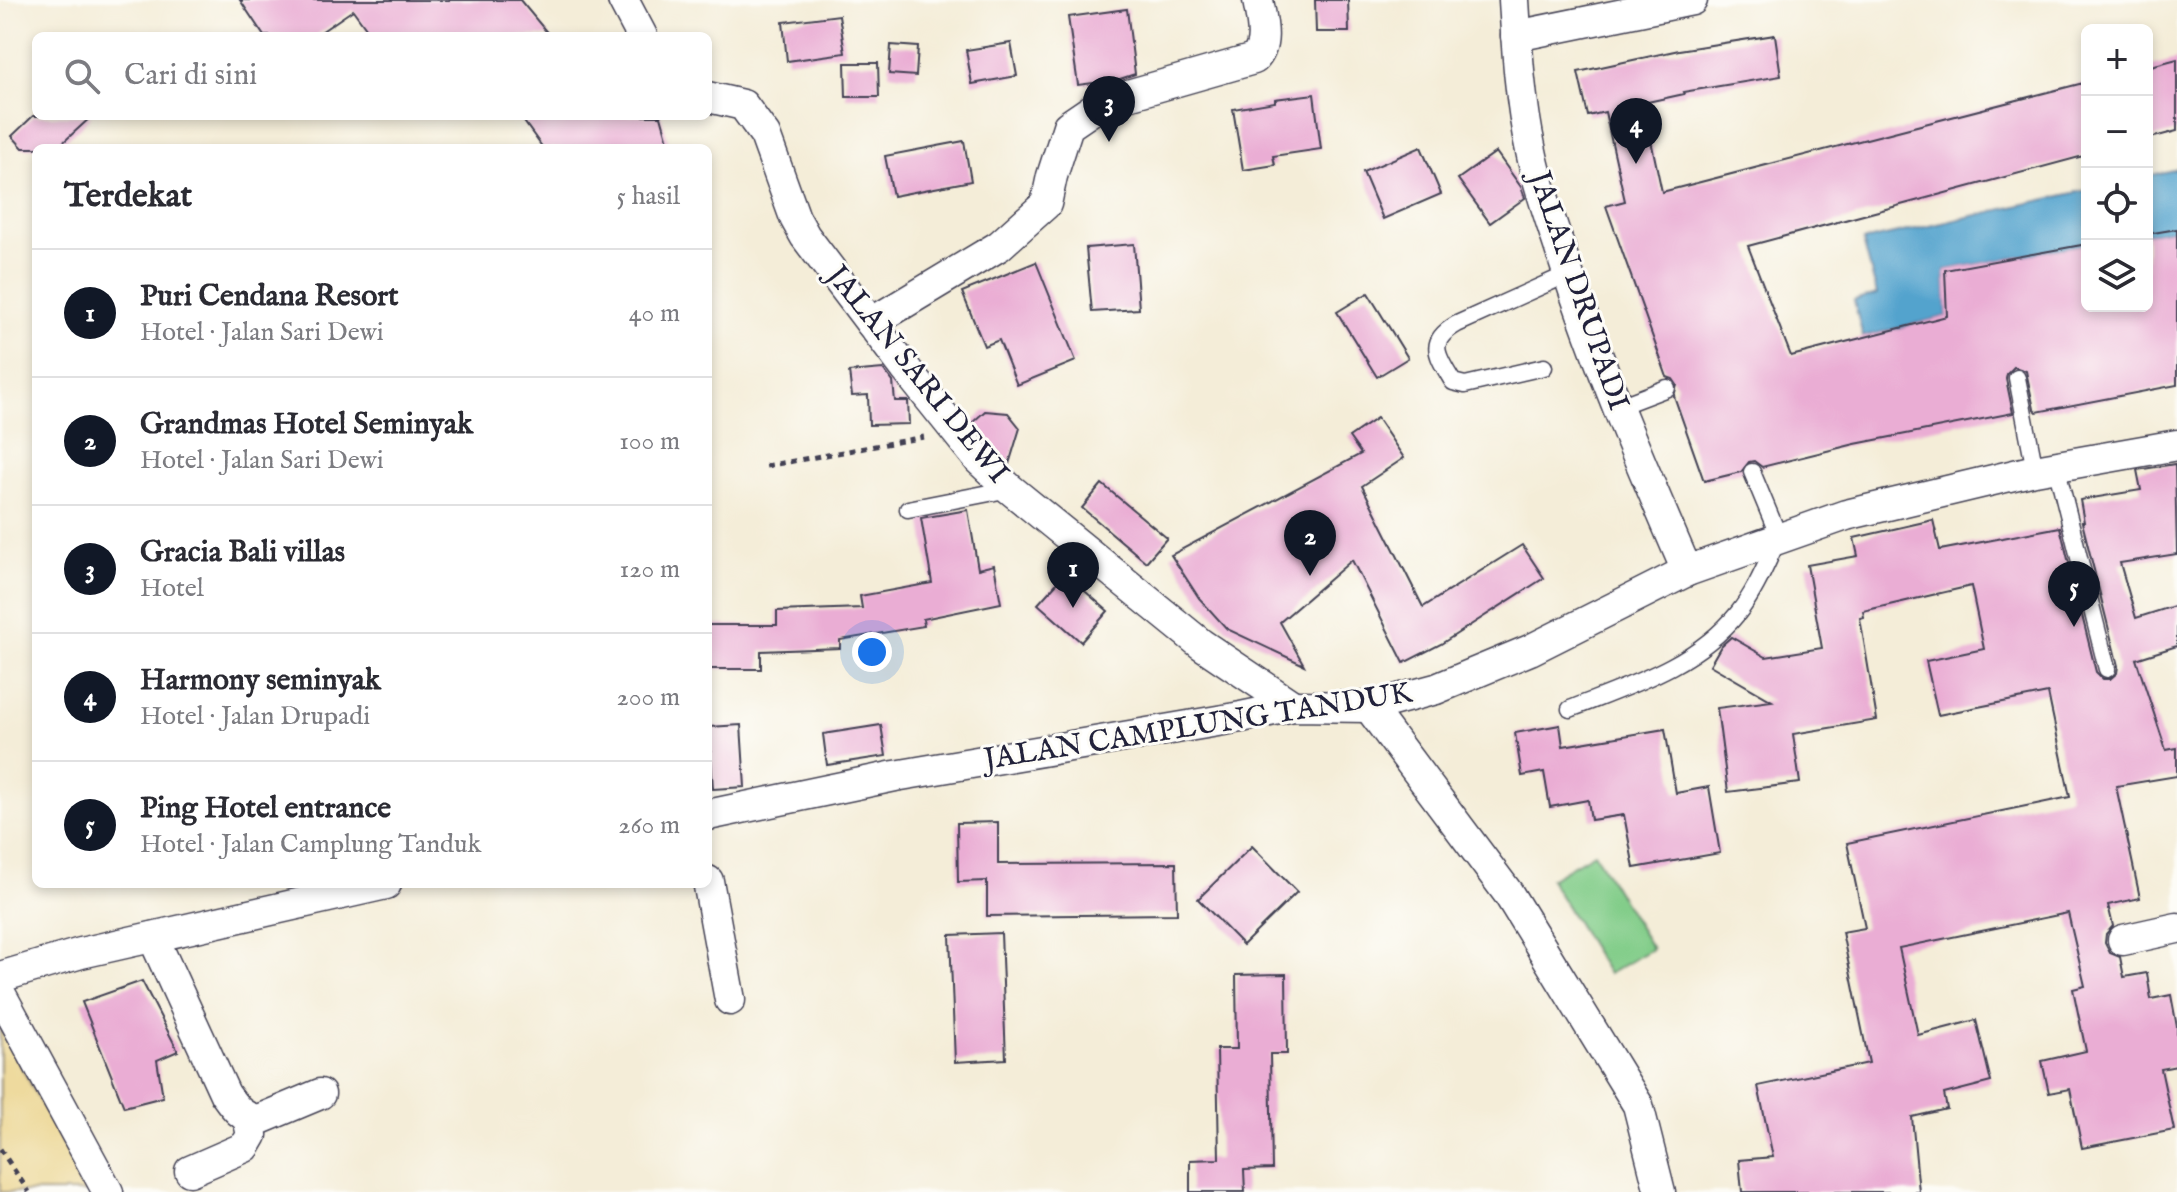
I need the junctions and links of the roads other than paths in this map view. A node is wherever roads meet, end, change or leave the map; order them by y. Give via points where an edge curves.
1 (623, 0) edge
2 (1258, 0) edge
3 (1514, 0) edge
4 (1692, 0) edge
5 (640, 32) edge
6 (1516, 36) junction
7 (712, 98) edge
8 (1568, 274) junction
9 (871, 323) junction
10 (1544, 367) dead end
11 (2017, 378) dead end
12 (1667, 388) dead end
13 (1617, 407) junction
14 (2177, 445) edge
15 (2046, 468) junction
16 (1752, 472) dead end
17 (1010, 489) junction
18 (908, 509) dead end
19 (1779, 537) junction
20 (1687, 571) junction
21 (2107, 669) dead end
22 (1293, 706) junction
23 (1369, 707) junction
24 (1570, 709) dead end
25 (712, 814) edge
26 (368, 888) edge
27 (709, 888) edge
28 (2177, 928) edge
29 (153, 937) junction
30 (2123, 940) dead end
31 (0, 977) edge
32 (0, 993) edge
33 (730, 1000) dead end
34 (320, 1094) dead end
35 (248, 1118) junction
36 (190, 1171) dead end
37 (108, 1192) edge
38 (1660, 1192) edge

1 - 5 street
2 - 9 street via 1263,42 1254,59 1128,95 1068,126 1046,204 999,246
3 - 6 street, JALAN DRUPADI
4 - 6 street
6 - 8 street, JALAN DRUPADI via 1531,153
7 - 9 street, JALAN SARI DEWI via 743,105 765,135 805,236
8 - 10 lane via 1457,324 1436,342 1453,382 1465,385
8 - 13 street, JALAN DRUPADI
9 - 17 street, JALAN SARI DEWI via 979,460
11 - 15 lane
12 - 13 lane
13 - 20 street, JALAN DRUPADI
14 - 15 street, JALAN CAMPLUNG TANDUK
15 - 19 street, JALAN CAMPLUNG TANDUK via 1846,515
15 - 21 lane
16 - 19 lane
17 - 18 lane
17 - 22 street, JALAN SARI DEWI via 1201,644
19 - 20 street, JALAN CAMPLUNG TANDUK
19 - 24 lane via 1740,611 1718,634 1669,670
20 - 23 street, JALAN CAMPLUNG TANDUK via 1530,650 1436,689
22 - 23 street, JALAN CAMPLUNG TANDUK
22 - 25 street, JALAN CAMPLUNG TANDUK via 895,776
23 - 38 street via 1508,893 1638,1105
26 - 29 street
27 - 33 street
28 - 30 street
29 - 31 street
29 - 35 street via 225,1094
32 - 37 street
34 - 35 street via 258,1120
35 - 36 street via 252,1135 245,1147

